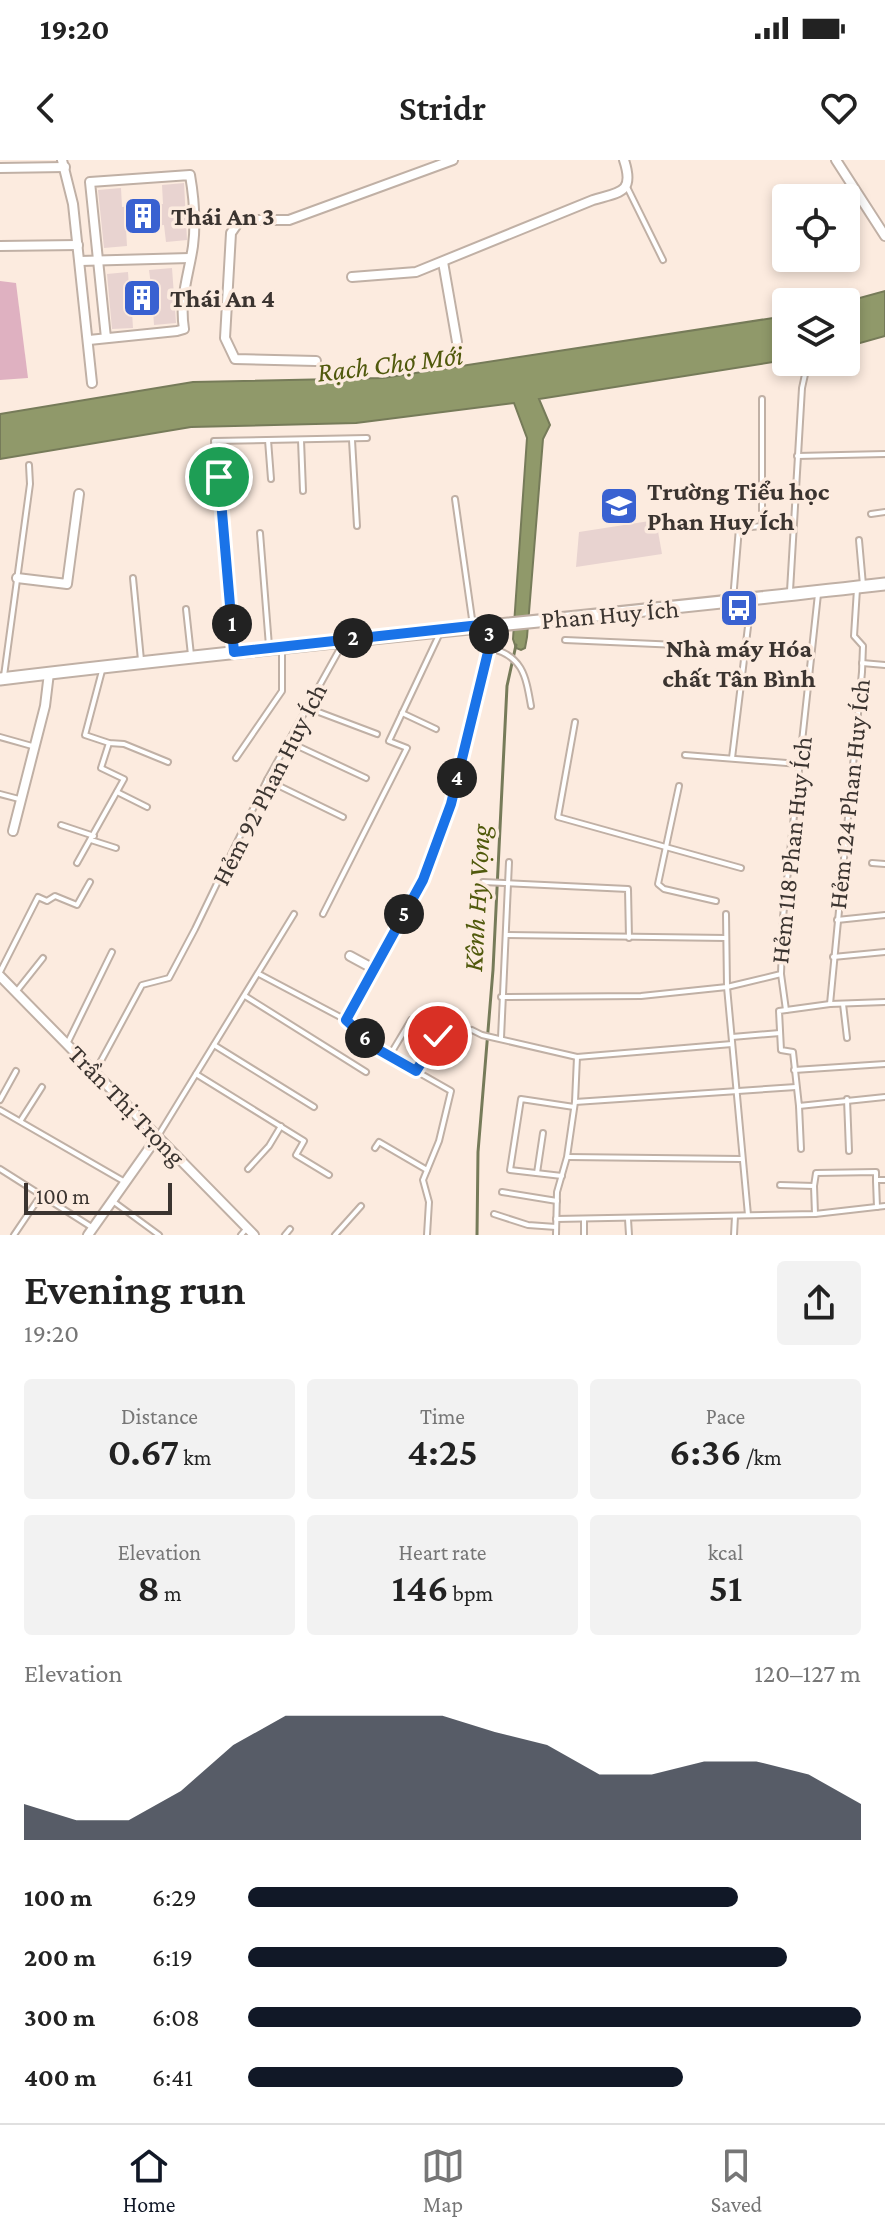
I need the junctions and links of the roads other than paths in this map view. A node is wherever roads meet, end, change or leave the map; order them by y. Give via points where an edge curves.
1 (453, 160) edge
2 (624, 160) edge
3 (836, 160) edge
4 (63, 163) edge
5 (0, 168) edge
6 (627, 187) junction
7 (885, 236) edge
8 (78, 245) junction
9 (0, 246) edge
10 (190, 258) junction
11 (98, 260) junction
12 (663, 260) dead end
13 (80, 261) junction
14 (443, 262) junction
15 (352, 277) dead end
16 (106, 338) junction
17 (89, 340) junction
18 (457, 342) dead end
19 (316, 361) dead end
20 (805, 376) edge
21 (92, 383) dead end
22 (762, 399) dead end
23 (367, 438) dead end
24 (268, 440) junction
25 (301, 440) junction
26 (352, 440) junction
27 (885, 454) edge
28 (797, 456) junction
29 (29, 465) dead end
30 (271, 479) dead end
31 (303, 491) dead end
32 (79, 494) dead end
33 (455, 499) dead end
34 (885, 512) edge
35 (871, 514) dead end
36 (357, 526) dead end
37 (260, 533) dead end
38 (859, 540) dead end
39 (17, 578) junction
40 (133, 578) dead end
41 (885, 584) edge
42 (860, 586) junction
43 (818, 592) junction
44 (790, 593) junction
45 (752, 599) junction
46 (733, 602) junction
47 (186, 609) dead end
48 (492, 624) junction
49 (473, 626) junction
50 (442, 629) junction
51 (345, 639) junction
52 (565, 640) dead end
53 (678, 645) dead end
54 (275, 647) junction
55 (489, 648) junction
56 (234, 652) junction
57 (191, 656) junction
58 (141, 662) junction
59 (862, 663) junction
60 (885, 665) edge
61 (103, 666) junction
62 (49, 673) junction
63 (2, 678) edge
64 (531, 706) dead end
65 (308, 708) junction
66 (402, 713) junction
67 (575, 722) dead end
68 (436, 729) dead end
69 (377, 734) dead end
70 (0, 737) edge
71 (289, 742) junction
72 (109, 743) junction
73 (35, 746) junction
74 (685, 755) dead end
75 (236, 758) dead end
76 (732, 758) junction
77 (168, 762) dead end
78 (799, 764) junction
79 (366, 778) dead end
80 (267, 780) junction
81 (679, 786) dead end
82 (117, 792) junction
83 (0, 794) edge
84 (21, 800) junction
85 (147, 807) dead end
86 (343, 817) dead end
87 (61, 825) dead end
88 (13, 831) dead end
89 (93, 838) junction
90 (666, 846) junction
91 (116, 848) dead end
92 (509, 862) dead end
93 (77, 863) dead end
94 (872, 863) dead end
95 (885, 864) edge
96 (741, 868) dead end
97 (90, 882) dead end
98 (483, 882) dead end
99 (508, 884) junction
100 (716, 901) dead end
101 (294, 914) dead end
102 (323, 914) dead end
103 (726, 914) dead end
104 (885, 915) edge
105 (837, 920) junction
106 (506, 935) junction
107 (629, 938) junction
108 (726, 938) junction
109 (112, 952) dead end
110 (885, 952) edge
111 (350, 956) dead end
112 (833, 957) junction
113 (43, 958) dead end
114 (374, 969) junction
115 (0, 974) edge
116 (259, 974) junction
117 (781, 974) junction
118 (727, 987) junction
119 (16, 992) junction
120 (245, 996) junction
121 (501, 997) junction
122 (885, 1002) edge
123 (830, 1004) junction
124 (843, 1004) junction
125 (786, 1010) junction
126 (346, 1020) junction
127 (411, 1020) dead end
128 (472, 1030) dead end
129 (780, 1033) junction
130 (438, 1036) dead end
131 (732, 1037) junction
132 (501, 1038) junction
133 (847, 1038) dead end
134 (67, 1044) junction
135 (732, 1044) junction
136 (214, 1045) junction
137 (389, 1056) junction
138 (577, 1057) junction
139 (885, 1064) edge
140 (794, 1070) junction
141 (16, 1071) dead end
142 (416, 1071) junction
143 (95, 1072) junction
144 (366, 1072) dead end
145 (196, 1074) junction
146 (42, 1087) dead end
147 (797, 1087) junction
148 (736, 1093) junction
149 (885, 1097) edge
150 (847, 1099) junction
151 (0, 1100) edge
152 (575, 1105) junction
153 (799, 1106) junction
154 (314, 1107) dead end
155 (0, 1110) edge
156 (21, 1120) junction
157 (281, 1126) junction
158 (543, 1133) dead end
159 (158, 1136) junction
160 (375, 1148) dead end
161 (801, 1149) dead end
162 (849, 1151) dead end
163 (567, 1157) junction
164 (741, 1159) junction
165 (0, 1169) edge
166 (248, 1169) dead end
167 (427, 1170) junction
168 (537, 1173) junction
169 (329, 1175) dead end
170 (562, 1176) junction
171 (876, 1180) junction
172 (885, 1180) edge
173 (125, 1182) junction
174 (780, 1185) dead end
175 (814, 1186) junction
176 (502, 1192) dead end
177 (41, 1195) junction
178 (112, 1200) junction
179 (557, 1201) junction
180 (361, 1206) dead end
181 (885, 1206) edge
182 (877, 1207) junction
183 (494, 1214) dead end
184 (815, 1214) junction
185 (748, 1215) junction
186 (735, 1216) junction
187 (556, 1219) junction
188 (584, 1219) junction
189 (628, 1219) junction
190 (556, 1227) junction
191 (290, 1229) dead end
192 (244, 1231) edge
193 (90, 1232) edge
194 (14, 1235) edge
195 (159, 1235) edge
196 (254, 1235) edge
197 (285, 1235) edge
198 (335, 1235) edge
199 (427, 1235) edge
200 (556, 1235) edge
201 (584, 1235) edge
202 (629, 1235) edge
203 (734, 1235) edge

1 - 19 street via 289,220 240,220 234,226 225,338 235,359
2 - 6 street
3 - 7 street
4 - 5 street
4 - 8 street
6 - 12 lane
6 - 14 street
8 - 9 street
8 - 13 street
10 - 11 street
10 - 11 street via 195,204 190,175 90,182
10 - 16 street via 182,303 184,329
11 - 13 street
11 - 16 street
13 - 17 street
14 - 15 street via 416,272
14 - 18 street
16 - 17 street
17 - 21 street
20 - 28 lane
22 - 46 lane via 762,526 739,528
23 - 26 lane
24 - 25 lane
24 - 30 lane
24 - 56 lane via 214,441
25 - 26 lane
25 - 31 lane
26 - 36 lane
27 - 28 lane
28 - 44 lane
29 - 39 lane
32 - 39 street via 67,584
33 - 49 lane
34 - 35 lane
37 - 54 lane
38 - 42 lane, Hẻm 124 Phan Huy Ích
39 - 63 lane
40 - 58 lane
41 - 42 main road, Phan Huy Ích
42 - 43 main road, Phan Huy Ích
42 - 59 lane, Hẻm 124 Phan Huy Ích via 854,636 863,646
43 - 44 main road, Phan Huy Ích
43 - 78 lane, Hẻm 118 Phan Huy Ích
44 - 45 main road, Phan Huy Ích
45 - 46 main road, Phan Huy Ích
45 - 76 lane
46 - 48 main road, Phan Huy Ích
47 - 57 lane
48 - 49 main road, Phan Huy Ích
48 - 55 street
49 - 50 main road, Phan Huy Ích
50 - 51 main road, Phan Huy Ích
50 - 66 lane
51 - 54 main road, Phan Huy Ích
51 - 65 lane, Hẻm 92 Phan Huy Ích
52 - 53 lane
54 - 56 main road, Phan Huy Ích
54 - 75 lane via 282,691
55 - 64 lane via 501,650 525,671
55 - 114 street via 451,804 423,880
56 - 57 main road, Phan Huy Ích
57 - 58 main road, Phan Huy Ích
58 - 61 main road, Phan Huy Ích
59 - 60 lane
59 - 105 lane, Hẻm 124 Phan Huy Ích
61 - 62 main road, Phan Huy Ích
61 - 72 lane via 85,735
62 - 63 main road, Phan Huy Ích
62 - 73 street
65 - 69 lane
65 - 71 lane, Hẻm 92 Phan Huy Ích
66 - 68 lane
66 - 102 lane via 389,741 407,748
67 - 90 lane via 558,817
70 - 73 lane
71 - 79 lane
71 - 80 lane, Hẻm 92 Phan Huy Ích
72 - 77 lane
72 - 82 lane via 101,768 124,779
73 - 84 street
74 - 76 lane
76 - 78 lane
78 - 117 lane, Hẻm 118 Phan Huy Ích
80 - 86 lane
80 - 143 lane, Hẻm 92 Phan Huy Ích via 169,978 142,985
81 - 90 lane
82 - 85 lane
82 - 89 lane
83 - 84 lane
84 - 88 street
87 - 89 lane
89 - 91 lane
89 - 93 lane
90 - 96 lane
90 - 100 lane via 658,884
92 - 99 lane
94 - 95 lane
97 - 115 lane via 77,905 55,896 47,901 38,897
98 - 99 lane
99 - 106 lane
99 - 107 lane via 628,889
101 - 116 lane
103 - 108 lane
104 - 105 lane
105 - 112 lane, Hẻm 124 Phan Huy Ích
106 - 107 lane
106 - 121 lane
107 - 108 lane
108 - 118 lane
109 - 134 lane
110 - 112 lane
111 - 114 street
112 - 123 lane, Hẻm 124 Phan Huy Ích
113 - 119 lane
114 - 126 street
115 - 119 street, Trần Thị Trọng
116 - 120 lane
116 - 126 lane
117 - 118 lane, Hẻm 118 Phan Huy Ích
117 - 125 lane
118 - 121 lane, Hẻm 118 Phan Huy Ích via 641,996
118 - 131 lane
119 - 134 street, Trần Thị Trọng
120 - 136 lane
120 - 144 lane
121 - 132 lane
122 - 124 lane
123 - 124 lane
123 - 125 lane
124 - 133 lane
125 - 129 lane via 779,1011
126 - 137 lane
127 - 137 lane
128 - 132 lane
129 - 131 lane
129 - 140 lane via 781,1051 791,1051
130 - 142 lane
131 - 135 lane
132 - 138 lane
134 - 143 street, Trần Thị Trọng
135 - 138 lane
135 - 148 lane
136 - 145 lane
136 - 154 lane
137 - 142 lane
138 - 152 lane
139 - 140 lane
140 - 147 lane
141 - 151 lane
142 - 167 lane via 451,1091
143 - 159 street, Trần Thị Trọng
145 - 157 lane
145 - 159 lane
146 - 156 lane
147 - 148 lane
147 - 153 lane
148 - 152 lane
148 - 164 lane
149 - 150 lane
150 - 153 lane
150 - 162 lane
152 - 163 lane
152 - 168 lane via 521,1099 510,1170
153 - 161 lane
155 - 156 lane
156 - 173 lane
157 - 166 lane
157 - 169 lane via 304,1141 296,1155
158 - 168 lane
159 - 173 street
159 - 192 street, Trần Thị Trọng
160 - 167 lane via 379,1142
163 - 164 lane
163 - 170 lane
164 - 185 lane
165 - 177 lane
167 - 199 lane
168 - 170 lane
170 - 179 lane
171 - 172 lane
171 - 175 lane via 876,1172 816,1173
171 - 182 lane
173 - 178 street
174 - 175 lane
175 - 184 lane
176 - 179 lane
177 - 193 lane
177 - 194 lane
178 - 193 street
178 - 195 lane
179 - 187 lane
180 - 198 lane
181 - 182 lane
182 - 184 lane
183 - 190 lane
184 - 185 lane
185 - 186 lane
186 - 189 lane
186 - 203 lane
187 - 188 lane
187 - 190 lane
188 - 189 lane
188 - 201 lane
189 - 202 lane
190 - 200 lane
191 - 197 lane
192 - 196 street, Trần Thị Trọng

